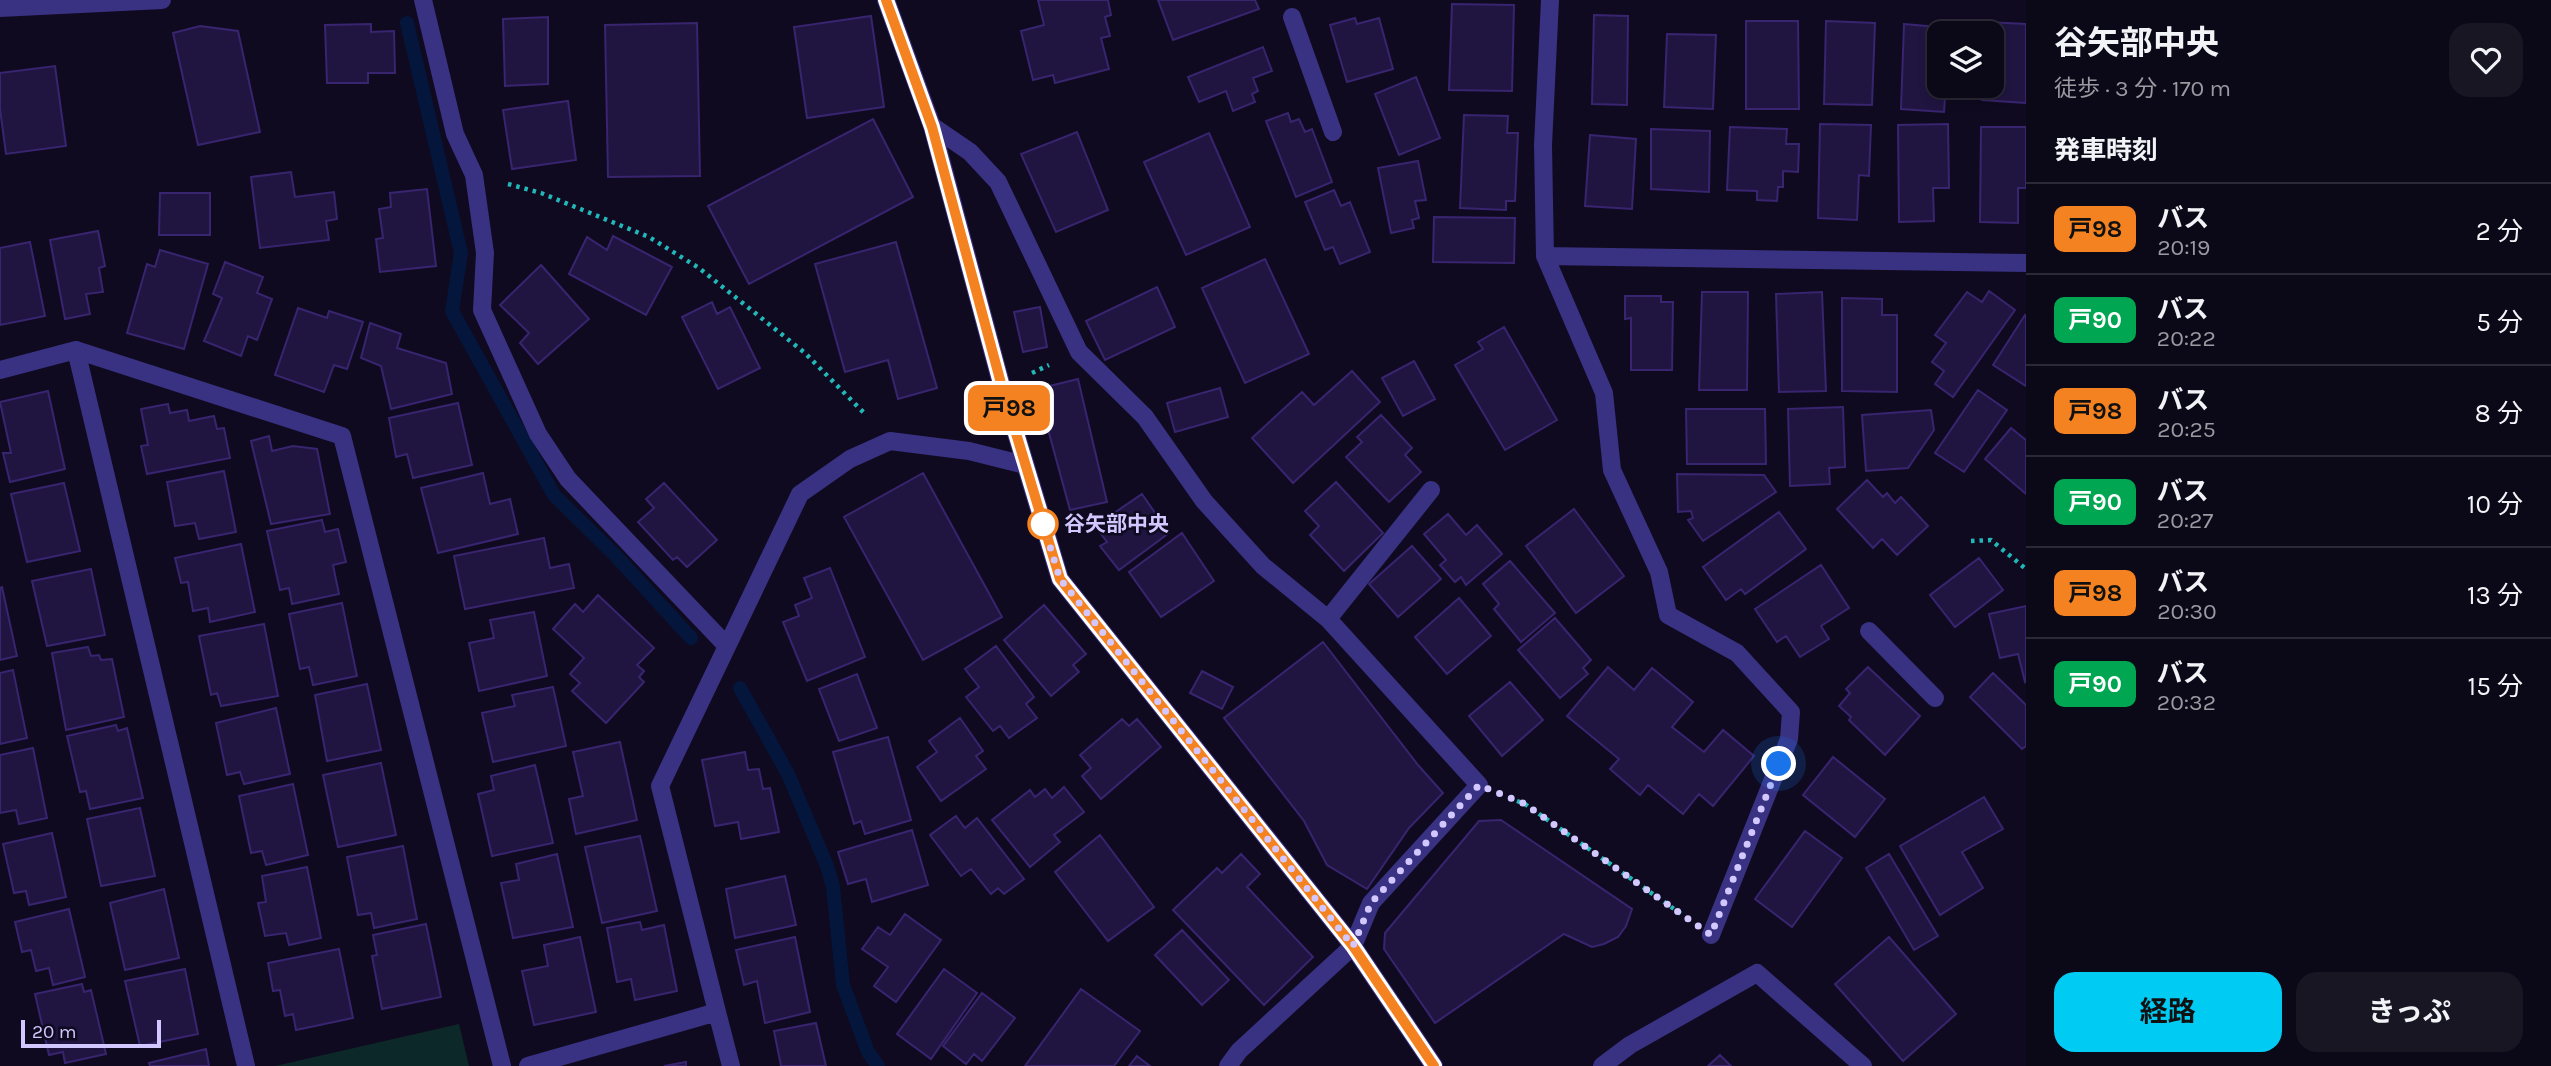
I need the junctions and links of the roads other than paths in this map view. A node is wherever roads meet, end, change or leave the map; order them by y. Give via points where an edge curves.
1 (162, 0) edge
2 (423, 0) edge
3 (886, 0) edge
4 (1550, 0) edge
5 (0, 8) edge
6 (1292, 17) dead end
7 (932, 127) junction
8 (1333, 132) dead end
9 (1545, 256) junction
10 (2026, 263) edge
11 (76, 350) junction
12 (0, 370) edge
13 (1025, 465) junction
14 (1431, 490) dead end
15 (1328, 619) junction
16 (1869, 631) dead end
17 (726, 645) junction
18 (1935, 698) dead end
19 (1711, 935) road end
20 (1353, 946) junction
21 (717, 1012) junction
22 (246, 1066) edge
23 (502, 1066) edge
24 (528, 1066) edge
25 (731, 1066) edge
26 (1228, 1066) edge
27 (1434, 1066) edge
28 (1602, 1066) edge
29 (1863, 1066) edge

1 - 5 street
2 - 17 street via 455,134 474,175 485,253 481,310 538,434 568,479
3 - 7 street
4 - 9 street via 1543,145
6 - 8 street
7 - 13 street
7 - 15 street via 970,152 998,182 1079,352 1145,417 1204,500 1263,566
9 - 10 street
9 - 19 street via 1604,393 1612,470 1659,572 1668,615 1737,653 1791,712 1789,739
11 - 12 street
11 - 22 street
11 - 23 street via 342,436
13 - 17 street via 969,451 890,441 850,459 800,494
13 - 20 street via 1060,579
14 - 15 street
15 - 20 street via 1479,785 1371,903
16 - 18 street
17 - 21 street via 660,786
20 - 26 street via 1238,1051
20 - 27 street
21 - 24 street
21 - 25 street
28 - 29 street via 1630,1045 1757,973

